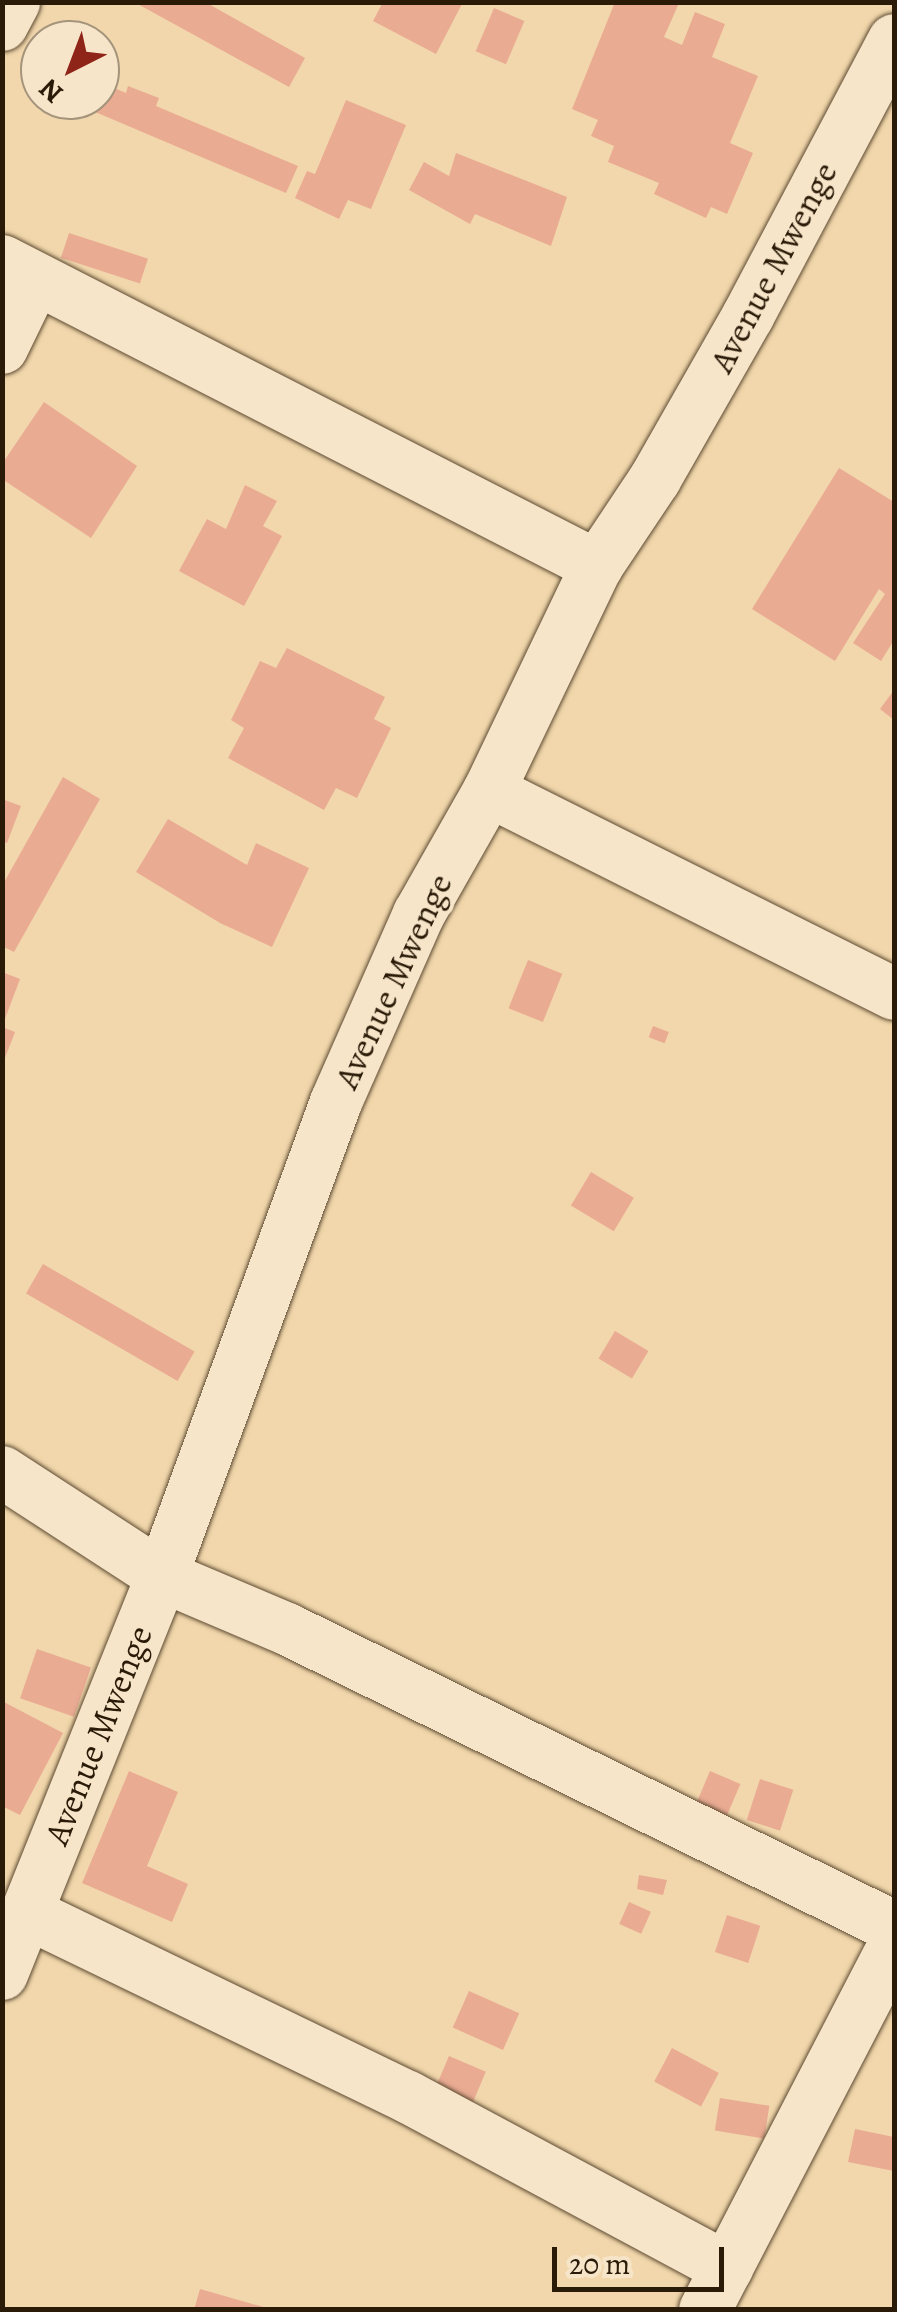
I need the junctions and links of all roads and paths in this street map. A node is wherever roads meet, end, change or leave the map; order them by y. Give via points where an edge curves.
1 (14, 2) edge
2 (2, 25) edge
3 (894, 40) edge
4 (19, 270) edge
5 (2, 348) edge
6 (597, 566) junction
7 (488, 791) junction
8 (894, 994) edge
9 (2, 1472) edge
10 (162, 1576) junction
11 (27, 1913) junction
12 (894, 1927) edge
13 (894, 1945) edge
14 (2, 1974) edge
15 (716, 2289) edge

1 - 2 street
3 - 6 street, Avenue Mwenge via 748,316
4 - 5 street
4 - 6 street
6 - 7 street, Avenue Mwenge
7 - 8 street
7 - 10 street, Avenue Mwenge via 419,914 336,1102
9 - 10 street
10 - 11 street, Avenue Mwenge
10 - 12 street via 286,1629
11 - 14 street, Avenue Mwenge
11 - 15 street via 408,2098
13 - 15 street

